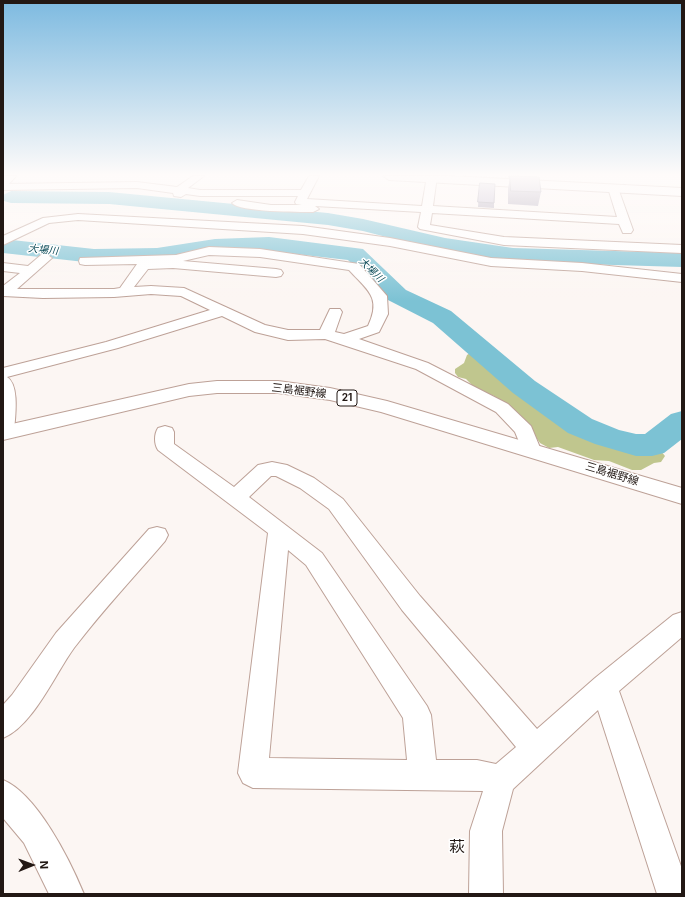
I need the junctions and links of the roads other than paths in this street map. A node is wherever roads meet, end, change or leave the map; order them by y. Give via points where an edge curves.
1 (425, 218) edge
2 (587, 218) edge
3 (622, 220) joint
4 (6, 240) edge
5 (635, 247) junction
6 (682, 249) edge
7 (46, 258) dead end
8 (85, 261) dead end
9 (3, 267) edge
10 (31, 270) junction
11 (276, 273) dead end
12 (682, 278) edge
13 (4, 292) edge
14 (124, 292) junction
15 (223, 311) junction
16 (335, 312) dead end
17 (326, 334) junction
18 (344, 338) junction
19 (3, 373) edge
20 (3, 381) edge
21 (4, 432) edge
22 (165, 432) dead end
23 (531, 450) junction
24 (682, 496) edge
25 (236, 498) junction
26 (279, 530) junction
27 (157, 535) dead end
28 (682, 622) edge
29 (604, 687) junction
30 (3, 725) edge
31 (536, 749) junction
32 (423, 773) junction
33 (501, 780) junction
34 (3, 794) edge
35 (67, 894) edge
36 (486, 894) edge
37 (674, 894) edge

1 - 5 street via 424,227 463,235 504,240
2 - 3 street
3 - 5 street
4 - 12 street via 47,220 61,218 303,230 390,242 451,256 492,262 582,267
5 - 6 street
7 - 10 street
8 - 18 street via 176,259 209,251 238,251 260,252 354,267 380,296 381,314 374,329
9 - 10 street
10 - 13 street
11 - 14 street via 173,264 145,265
13 - 14 street
14 - 15 street via 184,292
15 - 17 street via 274,333
15 - 19 street via 112,345
16 - 17 street
17 - 18 street
18 - 23 street via 422,366 502,408 524,430
20 - 21 street via 7,391
21 - 23 main road, 三島裾野線 / 21 via 189,390 217,387 278,387 306,390 387,407
22 - 25 street via 165,446
23 - 24 main road, 三島裾野線 / 21
25 - 26 street
25 - 31 street via 265,470 272,469 280,470 307,483 336,504 411,603
26 - 32 street via 314,559 417,715
26 - 32 street via 253,773
27 - 30 street via 65,641 22,704
28 - 29 street
29 - 31 street
29 - 37 street
31 - 33 street
32 - 33 street via 477,774
33 - 36 street via 486,831
34 - 35 street via 35,832

